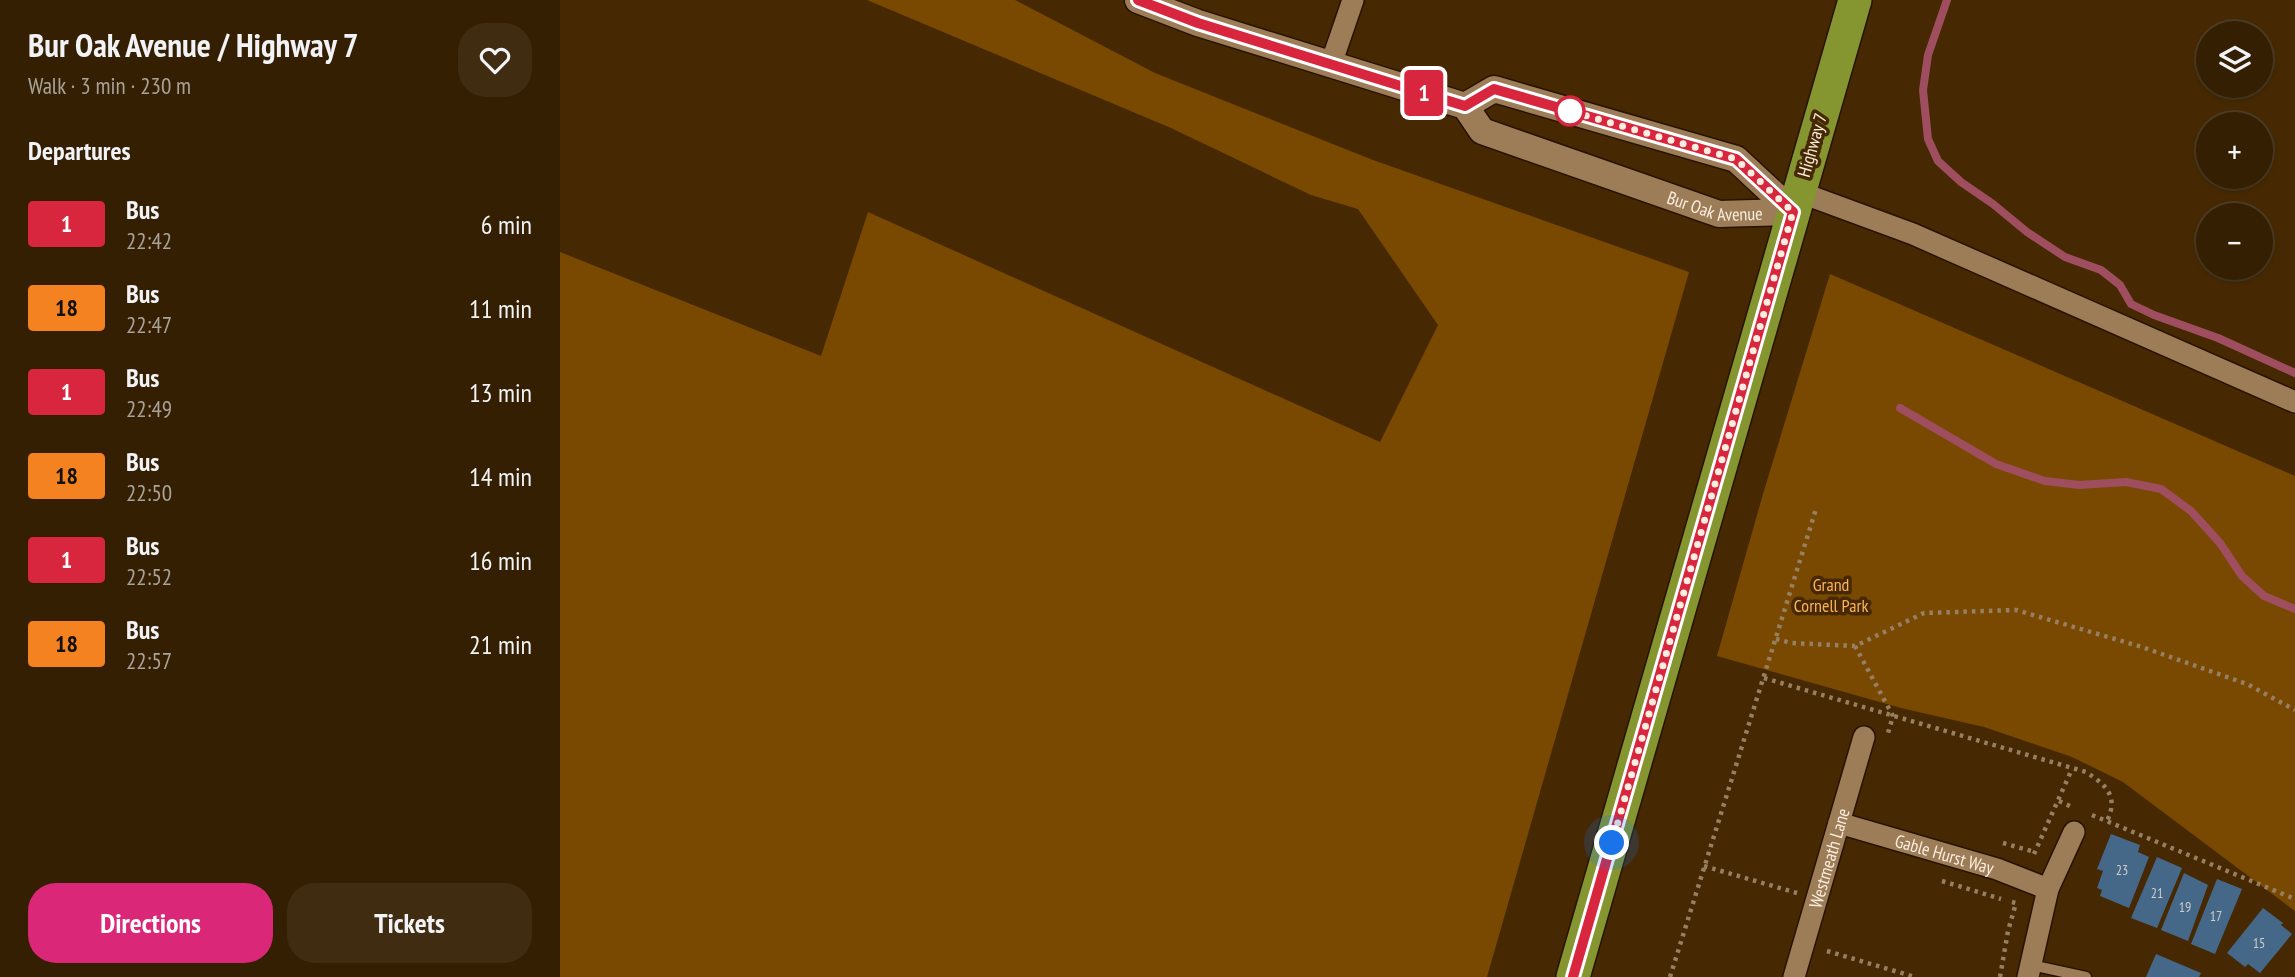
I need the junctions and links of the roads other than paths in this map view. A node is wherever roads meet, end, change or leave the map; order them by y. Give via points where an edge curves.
1 (1138, 0) edge
2 (1353, 0) edge
3 (1855, 0) edge
4 (1331, 64) junction
5 (1465, 106) junction
6 (1796, 202) junction
7 (2295, 402) edge
8 (1864, 737) dead end
9 (1839, 823) junction
10 (2074, 832) dead end
11 (2048, 889) junction
12 (2029, 971) edge
13 (1573, 977) edge
14 (1794, 977) edge
15 (2086, 977) edge

1 - 4 street
2 - 4 street
3 - 6 main road, Highway 7
4 - 5 street
5 - 6 street, Bur Oak Avenue via 1482,131 1718,214
5 - 6 street, Bur Oak Avenue via 1494,89 1736,159
6 - 7 street, Bur Oak Avenue via 1913,234
6 - 13 main road, Highway 7
8 - 9 street, Westmeath Lane
9 - 11 street, Gable Hurst Way via 1997,869
9 - 14 street, Westmeath Lane
10 - 11 street
11 - 12 street
12 - 15 lane

